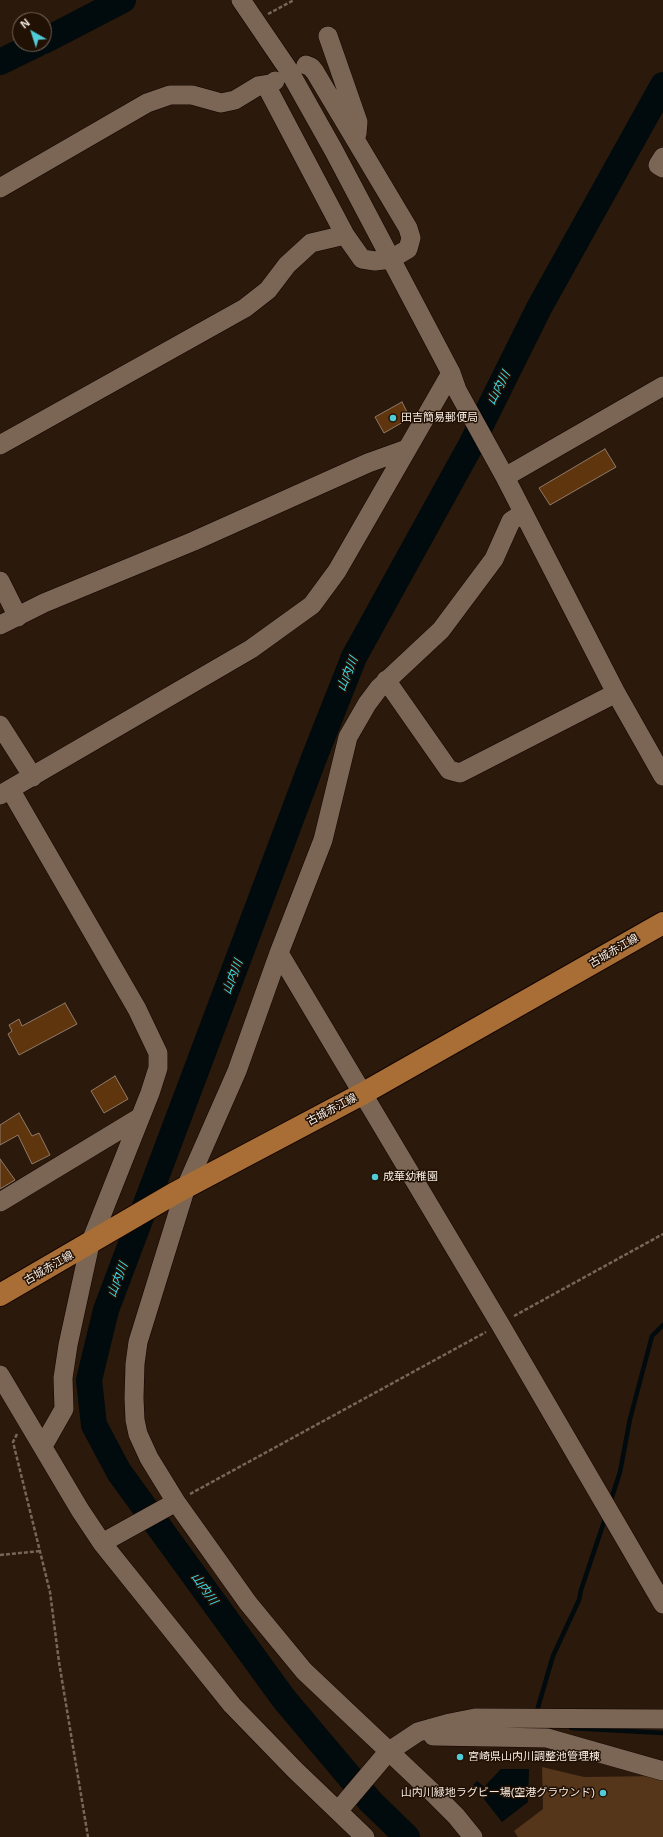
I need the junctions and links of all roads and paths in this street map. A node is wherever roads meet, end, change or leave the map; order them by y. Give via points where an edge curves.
1 (294, 0) edge
2 (248, 10) edge
3 (328, 36) dead end
4 (306, 65) dead end
5 (356, 139) junction
6 (663, 157) edge
7 (663, 168) edge
8 (0, 188) edge
9 (345, 235) junction
10 (390, 259) junction
11 (454, 381) junction
12 (663, 386) edge
13 (0, 445) edge
14 (406, 449) junction
15 (505, 477) junction
16 (523, 513) junction
17 (0, 581) edge
18 (18, 617) junction
19 (0, 625) edge
20 (386, 680) junction
21 (616, 693) junction
22 (0, 725) edge
23 (663, 776) edge
24 (33, 777) junction
25 (5, 792) edge
26 (663, 923) edge
27 (279, 953) junction
28 (362, 1094) junction
29 (139, 1118) junction
30 (180, 1190) junction
31 (0, 1202) edge
32 (663, 1234) edge
33 (96, 1241) junction
34 (0, 1295) edge
35 (500, 1324) junction
36 (0, 1375) edge
37 (27, 1418) junction
38 (43, 1446) junction
39 (176, 1502) junction
40 (102, 1543) junction
41 (41, 1551) junction
42 (0, 1555) edge
43 (663, 1604) edge
44 (663, 1719) edge
45 (431, 1728) junction
46 (385, 1755) junction
47 (663, 1771) edge
48 (342, 1805) junction
49 (88, 1837) edge
50 (366, 1837) edge
51 (473, 1837) edge

1 - 2 path
2 - 10 street via 288,69 323,130
3 - 5 street via 358,122
4 - 5 street via 315,72
5 - 10 street via 408,228 408,249
6 - 7 street via 658,165
8 - 9 street via 147,103 170,96 192,95 221,103 235,100 258,86 273,83 269,91
9 - 10 street via 362,259
9 - 13 street via 312,244 287,266 268,290 245,308
10 - 11 street
11 - 14 street
11 - 15 street
12 - 15 street
14 - 18 street via 44,603
14 - 24 street via 337,571 312,605 251,649
15 - 16 street
16 - 20 street via 511,521 494,559 441,630
16 - 21 street
17 - 18 street
18 - 19 street
20 - 21 street via 449,770 460,773
20 - 27 street via 367,704 348,736 323,840
21 - 23 street
22 - 24 street
24 - 25 street
25 - 29 street via 137,1009 158,1053 158,1068
26 - 28 main road, 古城赤江線
27 - 28 street
27 - 30 street via 237,1071
28 - 30 main road, 古城赤江線
28 - 35 street
29 - 31 street
29 - 33 street
30 - 33 main road, 古城赤江線
30 - 39 street via 138,1342 134,1398 138,1434 149,1458
32 - 35 path
33 - 34 main road, 古城赤江線
33 - 38 street via 68,1345 63,1378 64,1409
35 - 39 path
35 - 43 street
36 - 37 street
37 - 38 street
37 - 41 path via 13,1442
38 - 40 street
39 - 40 street
39 - 46 street via 248,1603 304,1671
40 - 48 street via 232,1705 295,1770
41 - 42 path
41 - 49 path via 50,1592
44 - 45 street via 475,1718
45 - 46 street via 418,1732
45 - 47 street via 433,1736 547,1738
46 - 48 street
46 - 51 street via 456,1816
48 - 50 street

